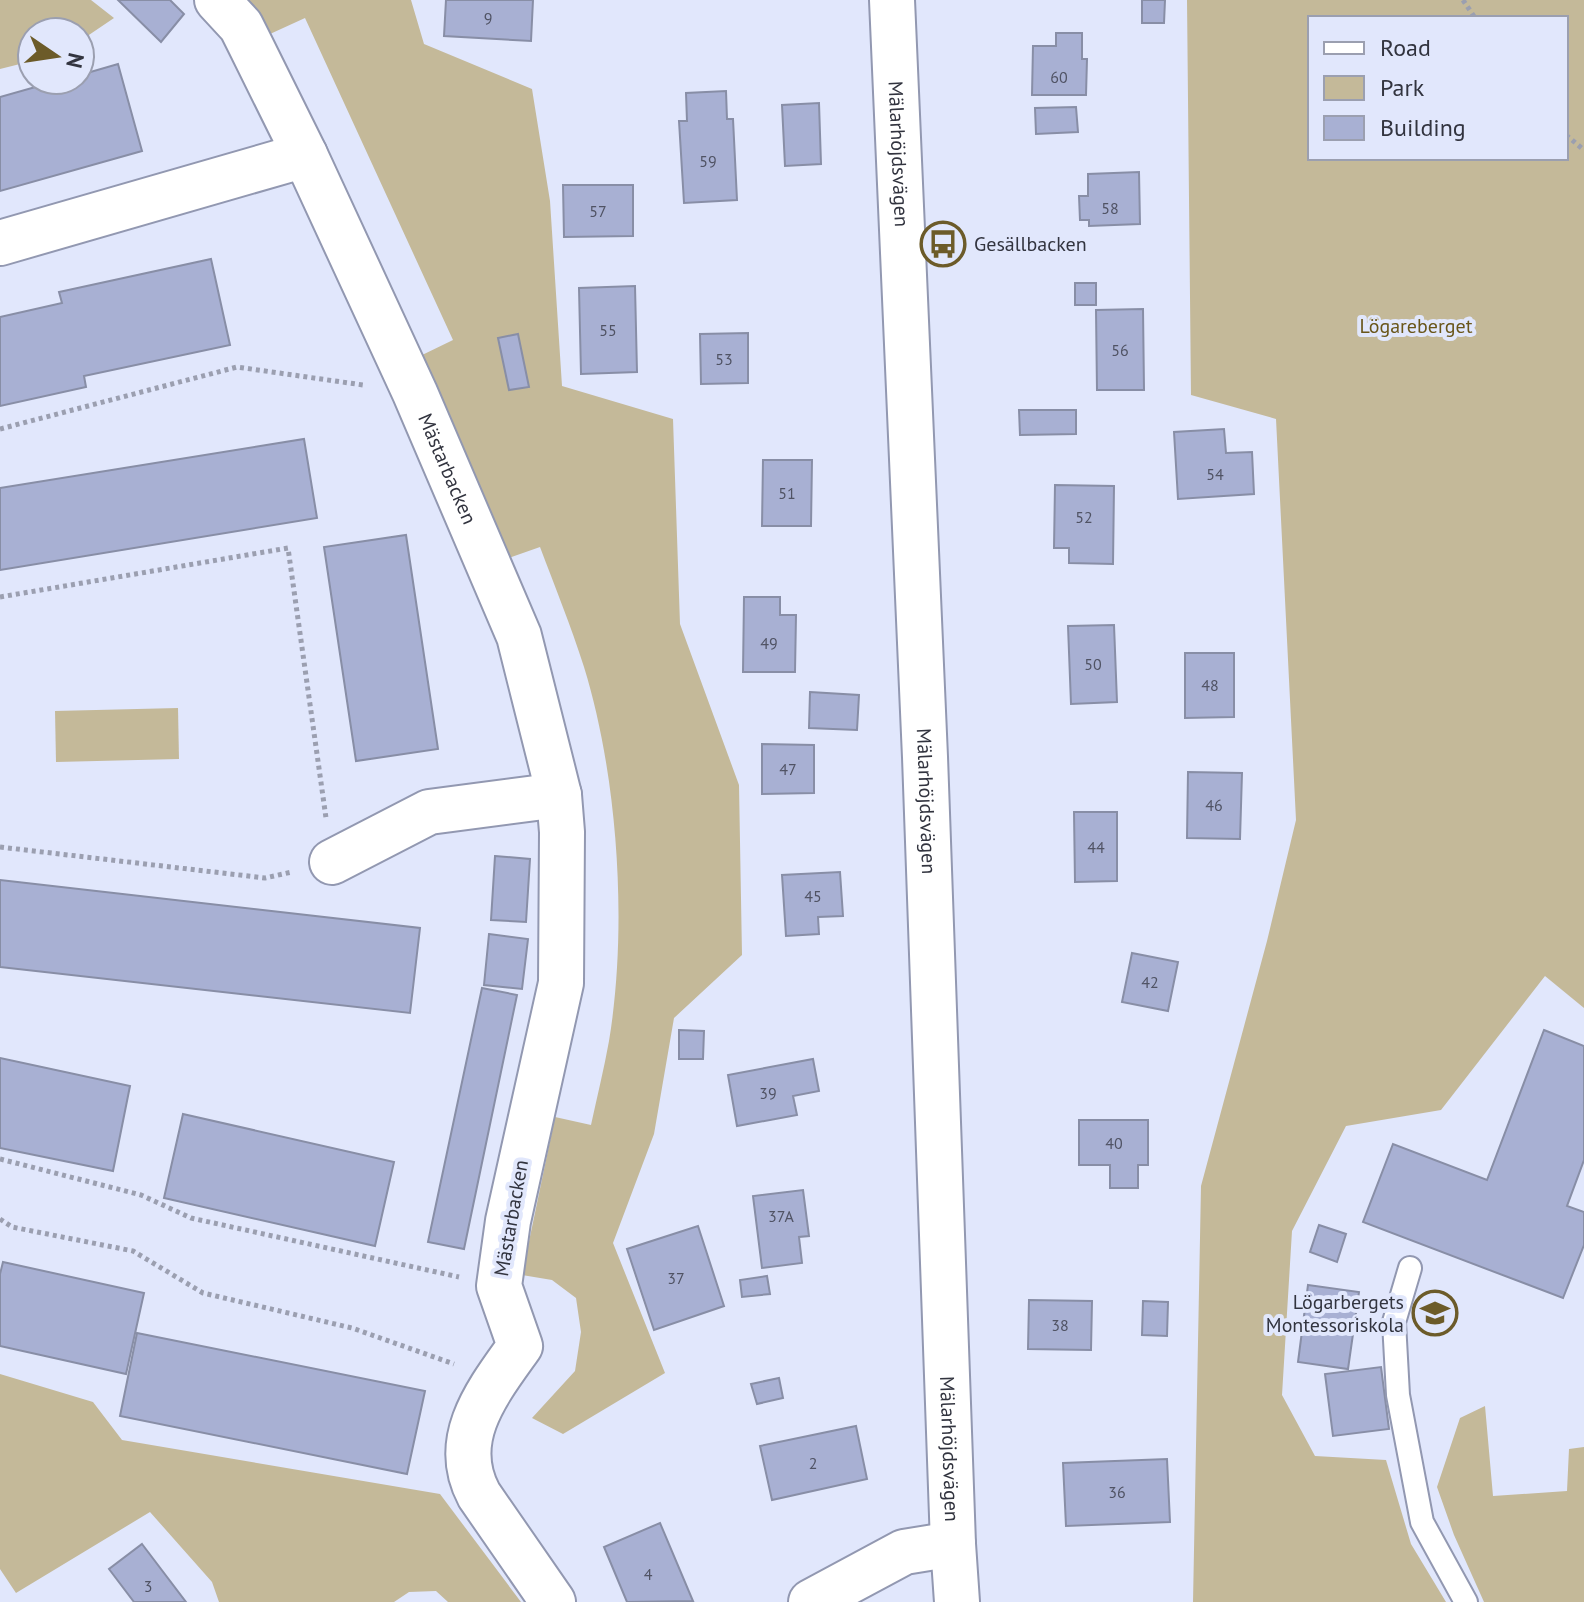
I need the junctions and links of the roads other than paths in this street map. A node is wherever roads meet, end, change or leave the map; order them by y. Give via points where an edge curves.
1 (217, 0) edge
2 (892, 0) edge
3 (305, 155) junction
4 (0, 243) edge
5 (559, 795) junction
6 (332, 862) road end
7 (1410, 1268) dead end
8 (953, 1544) junction
9 (553, 1602) edge
10 (811, 1602) edge
11 (957, 1602) edge
12 (1466, 1602) edge

1 - 3 street, Mästarbacken via 241,26
2 - 8 street, Mälarhöjdsvägen
3 - 4 street
3 - 5 street, Mästarbacken via 519,636
5 - 6 street via 429,812
5 - 9 street, Mästarbacken via 561,983 508,1221 499,1286 520,1346 477,1414 466,1454 470,1477
7 - 12 lane via 1394,1322 1398,1395 1422,1522
8 - 10 street via 904,1552
8 - 11 street, Mälarhöjdsvägen

